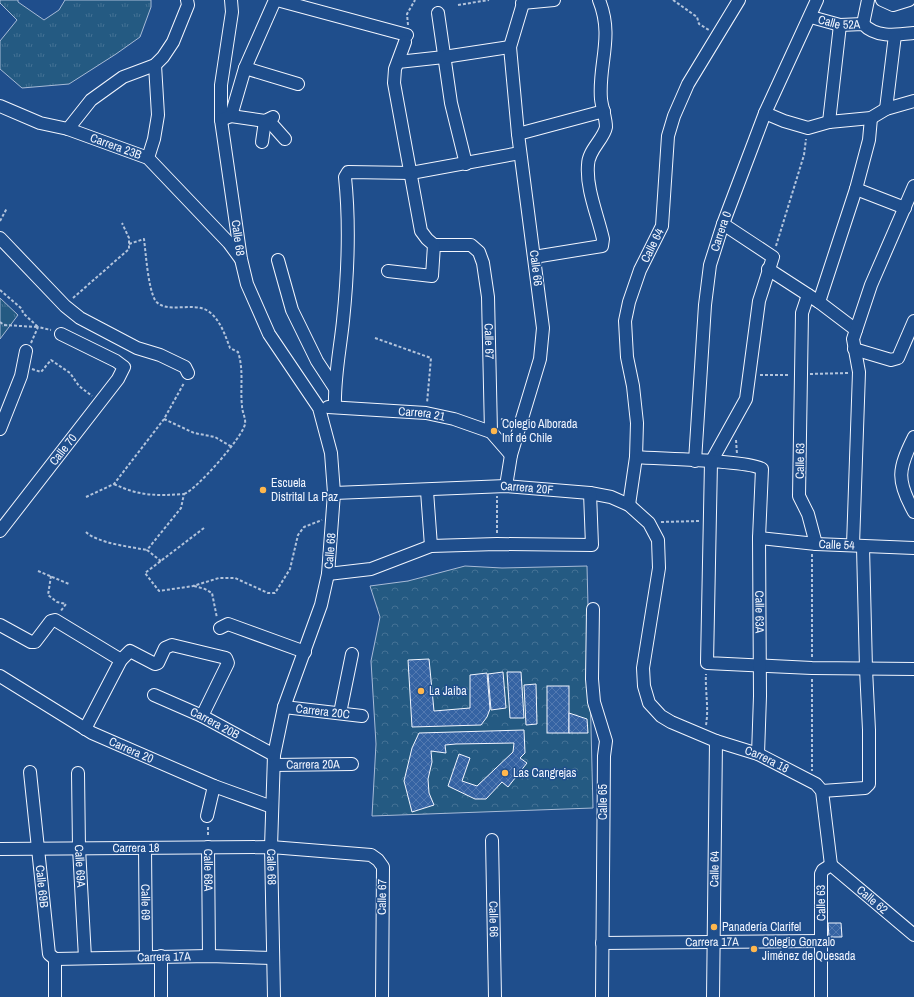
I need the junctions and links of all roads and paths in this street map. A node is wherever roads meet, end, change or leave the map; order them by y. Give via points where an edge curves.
1 (187, 0) edge
2 (231, 0) edge
3 (276, 0) edge
4 (415, 0) edge
5 (489, 0) edge
6 (554, 0) edge
7 (599, 0) edge
8 (673, 0) edge
9 (739, 0) edge
10 (817, 0) edge
11 (868, 0) edge
12 (882, 0) edge
13 (909, 0) edge
14 (523, 2) edge
15 (458, 5) dead end
16 (438, 13) dead end
17 (811, 17) junction
18 (863, 24) junction
19 (840, 25) junction
20 (914, 33) edge
21 (717, 35) junction
22 (895, 35) junction
23 (406, 39) junction
24 (510, 47) junction
25 (444, 57) junction
26 (398, 62) junction
27 (155, 65) junction
28 (245, 68) junction
29 (298, 84) dead end
30 (914, 101) edge
31 (0, 106) edge
32 (886, 109) junction
33 (604, 111) junction
34 (765, 113) junction
35 (226, 118) junction
36 (871, 118) junction
37 (269, 120) junction
38 (829, 122) junction
39 (808, 128) junction
40 (68, 129) junction
41 (518, 134) junction
42 (285, 139) dead end
43 (262, 142) dead end
44 (520, 153) junction
45 (148, 158) junction
46 (466, 164) junction
47 (411, 173) junction
48 (914, 186) edge
49 (856, 189) junction
50 (7, 208) dead end
51 (905, 208) junction
52 (0, 221) edge
53 (122, 223) dead end
54 (722, 224) junction
55 (0, 238) edge
56 (129, 244) junction
57 (434, 245) junction
58 (534, 257) junction
59 (773, 257) junction
60 (241, 259) junction
61 (278, 260) dead end
62 (768, 269) junction
63 (388, 271) dead end
64 (0, 290) edge
65 (808, 295) junction
66 (819, 302) junction
67 (65, 306) junction
68 (914, 321) edge
69 (0, 322) edge
70 (38, 327) junction
71 (856, 330) junction
72 (61, 334) joint
73 (375, 338) dead end
74 (854, 349) junction
75 (26, 351) joint
76 (23, 363) junction
77 (188, 372) joint
78 (859, 372) junction
79 (749, 375) junction
80 (802, 375) junction
81 (334, 387) junction
82 (100, 401) junction
83 (335, 407) junction
84 (319, 408) junction
85 (426, 413) junction
86 (491, 417) junction
87 (164, 419) junction
88 (521, 423) junction
89 (734, 423) junction
90 (0, 430) edge
91 (491, 432) junction
92 (914, 437) edge
93 (232, 447) junction
94 (511, 456) junction
95 (636, 457) junction
96 (695, 461) junction
97 (711, 462) junction
98 (738, 463) junction
99 (114, 484) junction
100 (502, 486) junction
101 (426, 491) junction
102 (334, 493) junction
103 (590, 493) junction
104 (184, 494) junction
105 (86, 497) dead end
106 (629, 505) junction
107 (914, 512) edge
108 (332, 517) junction
109 (710, 520) junction
110 (649, 523) junction
111 (204, 528) dead end
112 (0, 532) edge
113 (86, 532) dead end
114 (759, 538) junction
115 (497, 544) junction
116 (816, 544) junction
117 (431, 546) junction
118 (858, 546) junction
119 (914, 548) edge
120 (147, 550) junction
121 (162, 562) junction
122 (38, 571) dead end
123 (328, 574) junction
124 (51, 576) junction
125 (69, 584) dead end
126 (193, 586) junction
127 (593, 609) dead end
128 (55, 620) junction
129 (0, 625) edge
130 (220, 628) joint
131 (305, 652) junction
132 (352, 654) dead end
133 (121, 660) junction
134 (707, 663) junction
135 (760, 666) junction
136 (866, 669) junction
137 (914, 669) edge
138 (0, 676) edge
139 (154, 694) dead end
140 (284, 707) junction
141 (340, 713) junction
142 (202, 716) junction
143 (362, 716) dead end
144 (706, 722) dead end
145 (85, 729) junction
146 (716, 741) junction
147 (758, 754) junction
148 (274, 760) junction
149 (352, 764) dead end
150 (30, 772) dead end
151 (78, 773) dead end
152 (214, 786) junction
153 (822, 791) junction
154 (272, 807) junction
155 (208, 816) joint
156 (492, 840) dead end
157 (208, 847) junction
158 (271, 847) junction
159 (79, 848) junction
160 (145, 848) junction
161 (0, 849) edge
162 (37, 849) junction
163 (831, 865) junction
164 (914, 935) edge
165 (822, 941) junction
166 (602, 943) junction
167 (712, 943) junction
168 (146, 956) junction
169 (161, 956) junction
170 (209, 956) junction
171 (85, 958) junction
172 (273, 958) junction
173 (55, 959) junction
174 (55, 997) edge
175 (162, 997) edge
176 (274, 997) edge
177 (382, 997) edge
178 (495, 997) edge
179 (602, 997) edge
180 (713, 997) edge
181 (821, 997) edge

1 - 27 street via 188,5 173,42
2 - 35 street, Calle 68 via 232,12 221,85
3 - 23 street
3 - 28 street, Calle 68
4 - 23 path via 407,14
5 - 15 path
6 - 14 street
7 - 33 street via 605,15 606,27 601,99
8 - 21 path via 697,17 699,24
9 - 21 street, Calle 64
10 - 17 street, Carrera 0
11 - 18 street
12 - 13 street via 893,5
14 - 24 street
16 - 25 street
17 - 19 street, Calle 52A
17 - 34 street, Carrera 0
18 - 19 street, Calle 52A
18 - 22 street, Calle 52A via 869,31
19 - 38 street
20 - 22 street, Calle 52A
21 - 95 street, Calle 64 via 688,84 674,116 668,136 662,226 640,270 625,321 627,358 637,423
22 - 32 street
23 - 26 street
24 - 25 street
24 - 41 street, Calle 66
25 - 26 street
25 - 46 street via 451,103
26 - 47 street via 394,83
27 - 40 street via 123,77 91,100
27 - 45 street via 158,115
28 - 29 street
28 - 35 street, Calle 68
30 - 32 street
31 - 40 street, Carrera 23B via 40,123
32 - 36 street
33 - 41 street
33 - 58 street via 606,127 589,156 588,164 588,179 604,239 602,246
34 - 39 street
34 - 54 street, Carrera 0
35 - 37 street
35 - 60 street, Calle 68
36 - 38 street
36 - 49 street via 869,140
37 - 42 street
37 - 43 street
38 - 39 street
39 - 59 path via 804,155
40 - 45 street, Carrera 23B
41 - 44 street, Calle 66
44 - 46 street
44 - 58 street, Calle 66
45 - 60 street, Carrera 23B
46 - 47 street
47 - 57 street via 422,230
47 - 81 street via 348,172 345,177 348,253
48 - 51 street
49 - 51 street
49 - 66 street
50 - 52 path
51 - 71 street via 871,285
53 - 56 path
54 - 59 street
54 - 96 street, Carrera 0 via 710,265 705,305
55 - 67 street
56 - 67 path via 129,249 122,256
56 - 93 path via 144,239 148,275 155,300 160,305 195,306 208,311 222,327 230,348 238,352 242,363 242,409 246,422
57 - 63 street via 432,276
57 - 86 street, Calle 67 via 471,246 479,252 483,263 488,297
58 - 88 street, Calle 66 via 543,328 540,359
59 - 62 street
60 - 84 street, Calle 68 via 247,284 269,334
61 - 81 street via 292,310 317,361
62 - 65 street
62 - 79 street via 759,301
64 - 70 path
65 - 66 street
65 - 80 street, Calle 63 via 802,313
66 - 71 street
67 - 77 street via 80,318 137,348 185,366
68 - 74 street via 898,358 891,360
69 - 70 path via 4,326
70 - 72 path
70 - 75 path
71 - 74 street via 853,339
72 - 82 street, Calle 70 via 124,367 118,379
73 - 85 path via 431,358
74 - 78 street
75 - 76 street
76 - 82 path via 41,372 51,360 70,373 79,386
76 - 90 street
77 - 87 path
78 - 80 path
78 - 118 street
79 - 80 path
79 - 89 street via 746,399
80 - 116 street, Calle 63 via 799,496 808,514
81 - 83 street
82 - 112 street, Calle 70
83 - 84 street, Carrera 21
83 - 85 street, Carrera 21
84 - 102 street, Calle 68 via 331,453
85 - 91 street, Carrera 21 via 454,419
86 - 88 path
86 - 91 street, Calle 67
87 - 93 path via 194,433 215,437
87 - 99 path
88 - 94 street, Calle 66
89 - 97 street
89 - 98 path
91 - 94 street
92 - 107 street via 902,460 901,487
93 - 104 path via 189,493
94 - 100 street, Calle 66
95 - 96 street
95 - 106 street, Calle 64
96 - 97 street
97 - 98 street
97 - 109 street
98 - 114 street, Calle 63A via 762,469
99 - 104 path via 131,492 147,495
99 - 105 path
100 - 101 street, Carrera 20F
100 - 103 street, Carrera 20F
100 - 115 path
101 - 102 street, Carrera 20F
101 - 117 street
102 - 108 street, Calle 68
103 - 106 street, Carrera 20F via 611,497
103 - 115 street via 592,545
104 - 120 path via 181,508
106 - 110 street, Carrera 20F
108 - 123 street, Calle 68
108 - 126 path via 304,527 298,535 290,569 275,593 268,593 235,578 219,578
109 - 110 path
109 - 134 street
110 - 146 street, Carrera 18 via 658,540 659,568 643,668 644,686 649,703 661,716
111 - 121 path
113 - 120 path via 110,542
114 - 116 street, Calle 54
114 - 135 street, Calle 63A
115 - 117 street
116 - 118 street, Calle 54
117 - 123 street via 371,569
118 - 119 street, Calle 54
118 - 136 street
120 - 121 path
121 - 126 path via 145,573 159,591
122 - 124 path
123 - 131 street, Calle 68 via 321,605
124 - 125 path
124 - 128 path via 48,595 57,602 66,604
126 - 130 path via 212,593
127 - 166 street, Calle 65 via 594,702 606,741
128 - 129 street via 51,621 35,642
128 - 133 street
130 - 131 street via 228,624
131 - 140 street, Calle 68
132 - 141 street
133 - 142 street via 130,651 155,664 158,663 165,648 172,645 226,658 228,663
133 - 145 street
134 - 135 street
134 - 144 path
135 - 136 street
135 - 147 street, Calle 63A
136 - 137 street
136 - 153 street via 869,784 865,788
138 - 145 street, Carrera 20
139 - 142 street, Carrera 20B
140 - 141 street, Carrera 20C
140 - 148 street, Calle 68
141 - 143 street, Carrera 20C
142 - 148 street, Carrera 20B
145 - 152 street, Carrera 20
146 - 147 street, Carrera 18
146 - 167 street, Calle 64
147 - 153 street, Carrera 18 via 813,781
148 - 149 street, Carrera 20A
148 - 154 street, Calle 68
150 - 162 street, Calle 69B
151 - 159 street, Calle 69A
152 - 154 street, Carrera 20
152 - 155 street
153 - 163 street
154 - 158 street, Calle 68
155 - 157 path, Calle 68A
156 - 178 street, Calle 66
157 - 158 street, Carrera 18
157 - 160 street, Carrera 18
157 - 170 street, Calle 68A
158 - 172 street, Calle 68
158 - 177 street, Calle 67 via 371,855 378,860 383,867
159 - 160 street, Carrera 18
159 - 162 street, Carrera 18
159 - 171 street, Calle 69A
160 - 168 street, Calle 69
161 - 162 street, Carrera 18
162 - 173 street, Calle 69B via 49,954
163 - 164 street, Calle 62
163 - 165 street, Calle 63 via 821,874
165 - 167 street, Carrera 17A
165 - 181 street, Calle 63
166 - 167 street, Carrera 17A
166 - 179 street, Calle 65
167 - 180 street, Calle 64
168 - 169 street, Carrera 17A
168 - 171 street, Carrera 17A
169 - 170 street, Carrera 17A
169 - 175 street
170 - 172 street, Carrera 17A
171 - 173 street, Carrera 17A
172 - 176 street, Calle 68
173 - 174 street, Calle 69B

